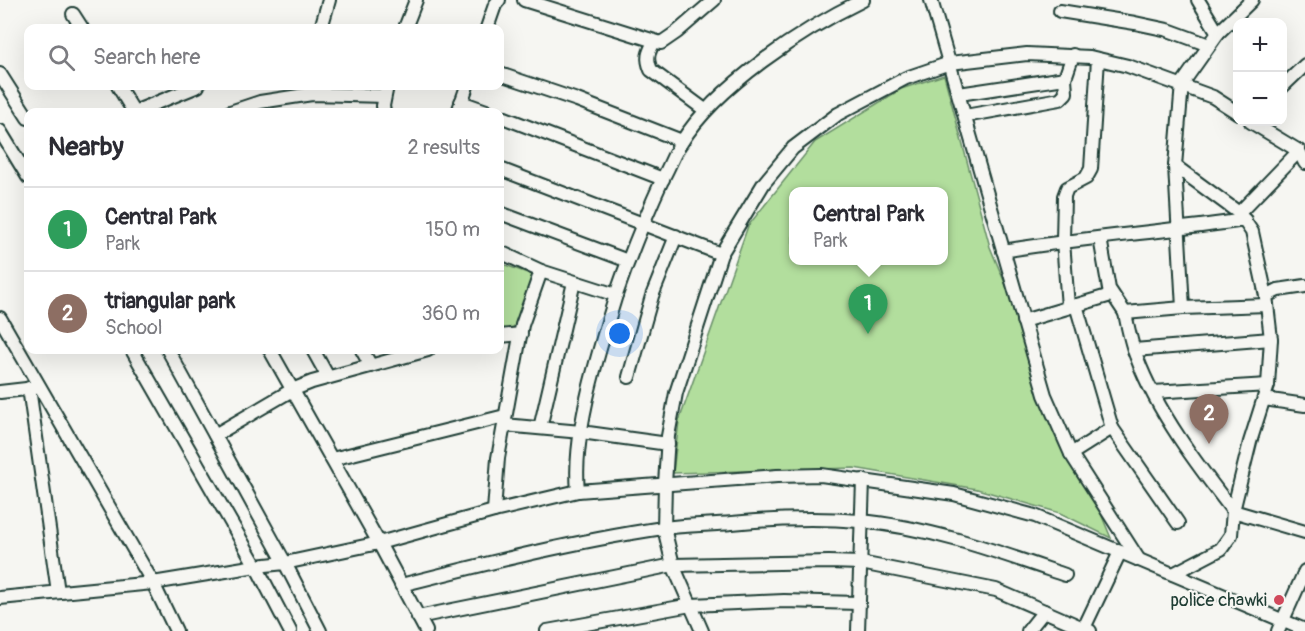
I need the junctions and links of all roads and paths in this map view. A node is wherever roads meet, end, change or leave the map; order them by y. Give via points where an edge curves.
1 (329, 0) edge
2 (416, 0) edge
3 (499, 0) edge
4 (524, 0) edge
5 (714, 0) edge
6 (863, 0) edge
7 (931, 0) edge
8 (1197, 0) edge
9 (1252, 0) edge
10 (1060, 11) dead end
11 (73, 14) dead end
12 (79, 24) edge
13 (322, 24) edge
14 (407, 24) edge
15 (488, 24) edge
16 (1218, 33) junction
17 (654, 42) junction
18 (1209, 45) junction
19 (1073, 56) junction
20 (1098, 58) junction
21 (950, 63) junction
22 (1305, 65) edge
23 (0, 74) edge
24 (504, 75) edge
25 (1065, 78) junction
26 (1287, 82) edge
27 (1182, 84) junction
28 (120, 90) edge
29 (188, 90) edge
30 (465, 90) edge
31 (386, 91) edge
32 (959, 94) junction
33 (459, 107) edge
34 (132, 108) edge
35 (144, 108) edge
36 (242, 108) edge
37 (384, 108) edge
38 (705, 110) junction
39 (1233, 110) edge
40 (24, 112) edge
41 (965, 116) junction
42 (504, 118) edge
43 (1258, 126) edge
44 (0, 131) edge
45 (682, 141) junction
46 (1299, 151) junction
47 (1305, 163) edge
48 (1175, 166) junction
49 (24, 170) edge
50 (504, 171) edge
51 (663, 179) junction
52 (504, 214) edge
53 (1242, 217) junction
54 (643, 223) junction
55 (1178, 230) junction
56 (676, 236) junction
57 (1100, 238) junction
58 (1063, 241) junction
59 (1003, 251) junction
60 (504, 254) edge
61 (721, 254) junction
62 (628, 261) junction
63 (541, 271) junction
64 (574, 282) junction
65 (1305, 286) edge
66 (616, 295) junction
67 (1111, 295) junction
68 (1266, 301) junction
69 (1072, 306) junction
70 (1183, 308) junction
71 (1125, 313) junction
72 (0, 318) edge
73 (1023, 321) junction
74 (521, 334) junction
75 (504, 336) edge
76 (1271, 339) junction
77 (1134, 350) junction
78 (134, 354) edge
79 (170, 354) edge
80 (272, 354) edge
81 (315, 354) edge
82 (364, 354) edge
83 (414, 354) edge
84 (371, 366) junction
85 (328, 377) junction
86 (629, 377) dead end
87 (1268, 385) junction
88 (34, 388) junction
89 (292, 390) junction
90 (0, 392) edge
91 (1153, 392) junction
92 (1264, 399) junction
93 (1305, 405) edge
94 (504, 421) junction
95 (540, 428) junction
96 (1112, 428) junction
97 (581, 432) junction
98 (215, 435) junction
99 (668, 444) junction
100 (1071, 454) junction
101 (332, 459) junction
102 (863, 480) junction
103 (665, 484) junction
104 (578, 491) junction
105 (494, 511) junction
106 (1233, 511) junction
107 (860, 521) junction
108 (1178, 523) dead end
109 (664, 528) junction
110 (1305, 532) edge
111 (379, 543) junction
112 (1120, 552) junction
113 (1138, 560) junction
114 (285, 563) junction
115 (861, 563) junction
116 (673, 565) junction
117 (256, 566) junction
118 (1065, 574) dead end
119 (1173, 574) junction
120 (1304, 577) edge
121 (153, 583) junction
122 (401, 585) junction
123 (58, 592) junction
124 (0, 598) edge
125 (858, 603) junction
126 (691, 605) junction
127 (1044, 611) junction
128 (418, 617) junction
129 (1059, 618) junction
130 (1281, 626) edge
131 (1087, 630) edge
132 (1305, 630) edge
133 (176, 631) edge
134 (290, 631) edge
135 (320, 631) edge
136 (426, 631) edge
137 (547, 631) edge
138 (702, 631) edge
139 (858, 631) edge
140 (1028, 631) edge
141 (1058, 631) edge

1 - 13 street
2 - 14 street
3 - 15 street
4 - 17 street
5 - 17 street via 665,41
6 - 38 street via 803,33
7 - 21 street
8 - 16 street
9 - 16 street
10 - 18 street via 1168,30
11 - 12 street
16 - 18 street
17 - 38 street via 647,55 651,70
18 - 27 street
19 - 20 street
19 - 21 street via 1027,54
19 - 25 street
20 - 27 street
20 - 58 street via 1091,169 1086,178 1065,192
21 - 32 street
21 - 61 street via 906,78 838,114 793,148 764,183
22 - 26 street
23 - 40 street
24 - 45 street
25 - 32 street
25 - 41 street via 1066,93 1060,99
27 - 39 street
27 - 48 street
28 - 34 street
29 - 35 street
30 - 33 street
31 - 36 street via 312,94
31 - 37 street
32 - 41 street
38 - 45 street
41 - 59 street
42 - 51 street
43 - 46 street
44 - 49 street
45 - 51 street
46 - 47 street
46 - 53 street
48 - 53 street
48 - 55 street
50 - 54 street
51 - 54 street
52 - 62 street
53 - 55 street
53 - 68 street via 1254,238
54 - 56 street
54 - 62 street
55 - 57 street
55 - 70 street
56 - 61 street
56 - 86 street via 652,296
57 - 58 street
57 - 67 street
58 - 59 street
58 - 69 street
59 - 73 street
60 - 63 street
61 - 99 street via 676,393
62 - 66 street
63 - 64 street
63 - 74 street
64 - 66 street
64 - 95 street
65 - 68 street via 1278,290
66 - 97 street
67 - 69 street
67 - 71 street
68 - 70 street
68 - 76 street
69 - 73 street
69 - 96 street
70 - 71 street
71 - 77 street
72 - 88 street
73 - 100 street via 1046,395
74 - 75 street
74 - 94 street
76 - 77 street
76 - 87 street
77 - 91 street
78 - 117 street
79 - 98 street
80 - 89 street
81 - 85 street
82 - 84 street
83 - 84 street
84 - 85 street
85 - 89 street
87 - 91 street
87 - 92 street
88 - 90 street
88 - 121 street
88 - 123 street
89 - 98 street
89 - 101 street
91 - 106 street via 1196,463
92 - 93 street
92 - 106 street
94 - 95 street
94 - 101 street
94 - 105 street
95 - 97 street
96 - 100 street
96 - 108 street
97 - 99 street
97 - 104 street
98 - 114 street
99 - 103 street
100 - 113 street
101 - 111 street
102 - 103 street via 821,475
102 - 107 street
102 - 112 street via 954,494 1035,516
103 - 104 street
103 - 109 street
104 - 105 street
105 - 111 street
106 - 110 street
106 - 119 street via 1231,534 1221,549
107 - 109 street via 771,520
107 - 115 street
107 - 118 street via 940,535
109 - 116 street
109 - 122 street via 527,553
111 - 114 street
111 - 122 street
112 - 113 street
112 - 131 street
113 - 119 street
114 - 117 street
114 - 135 street
115 - 116 street
115 - 125 street
115 - 127 street via 996,590
116 - 126 street
116 - 128 street
117 - 121 street
117 - 134 street
119 - 130 street
120 - 130 street
121 - 123 street
121 - 133 street
122 - 128 street
123 - 124 street
125 - 126 street
125 - 139 street
126 - 137 street
126 - 138 street
127 - 129 street
127 - 140 street
128 - 136 street
129 - 131 street
129 - 141 street
130 - 132 street

